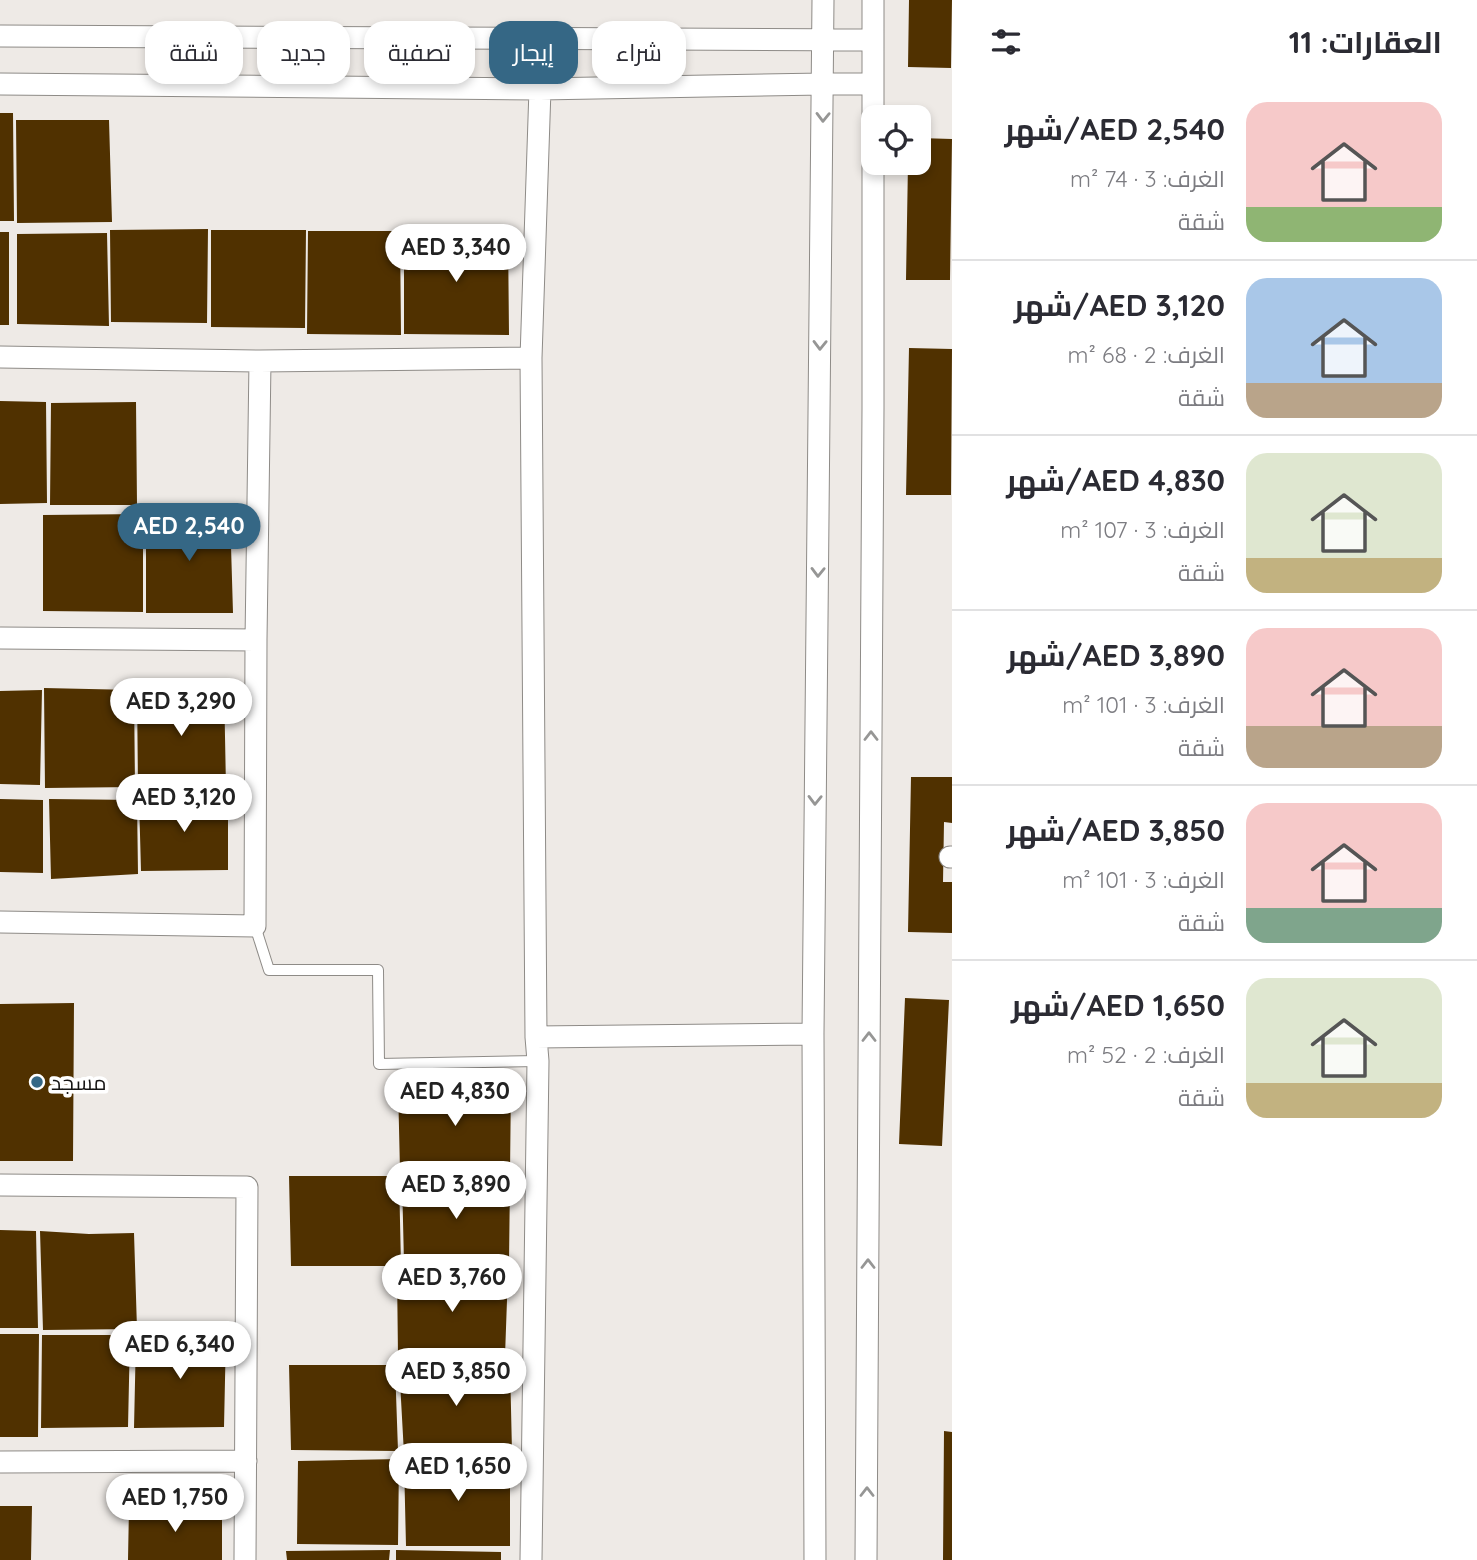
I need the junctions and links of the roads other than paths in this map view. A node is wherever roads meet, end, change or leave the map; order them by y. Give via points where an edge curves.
1 (823, 0) edge
2 (873, 0) edge
3 (0, 36) edge
4 (823, 39) junction
5 (873, 40) junction
6 (0, 84) edge
7 (823, 84) junction
8 (872, 85) junction
9 (540, 89) junction
10 (0, 357) edge
11 (531, 358) junction
12 (260, 361) junction
13 (0, 638) edge
14 (256, 640) junction
15 (0, 922) edge
16 (255, 926) junction
17 (813, 1034) junction
18 (536, 1037) junction
19 (538, 1062) junction
20 (0, 1185) edge
21 (246, 1461) junction
22 (0, 1462) edge
23 (245, 1560) edge
24 (531, 1560) edge
25 (814, 1560) edge
26 (866, 1560) edge

1 - 4 street
2 - 5 street
3 - 4 street
4 - 5 street
4 - 7 street
5 - 8 street
6 - 9 street
7 - 8 street
7 - 9 street
7 -> 17 street
26 -> 8 street
9 - 11 street
10 - 12 street
11 - 12 street
11 - 18 street
12 - 14 street
13 - 14 street
14 - 16 street
15 - 16 street
16 - 19 lane via 269,970 378,970 379,1064
17 - 18 street
17 - 25 street
18 - 19 street
19 - 24 street
20 - 21 street via 247,1187
21 - 22 street
21 - 23 street

